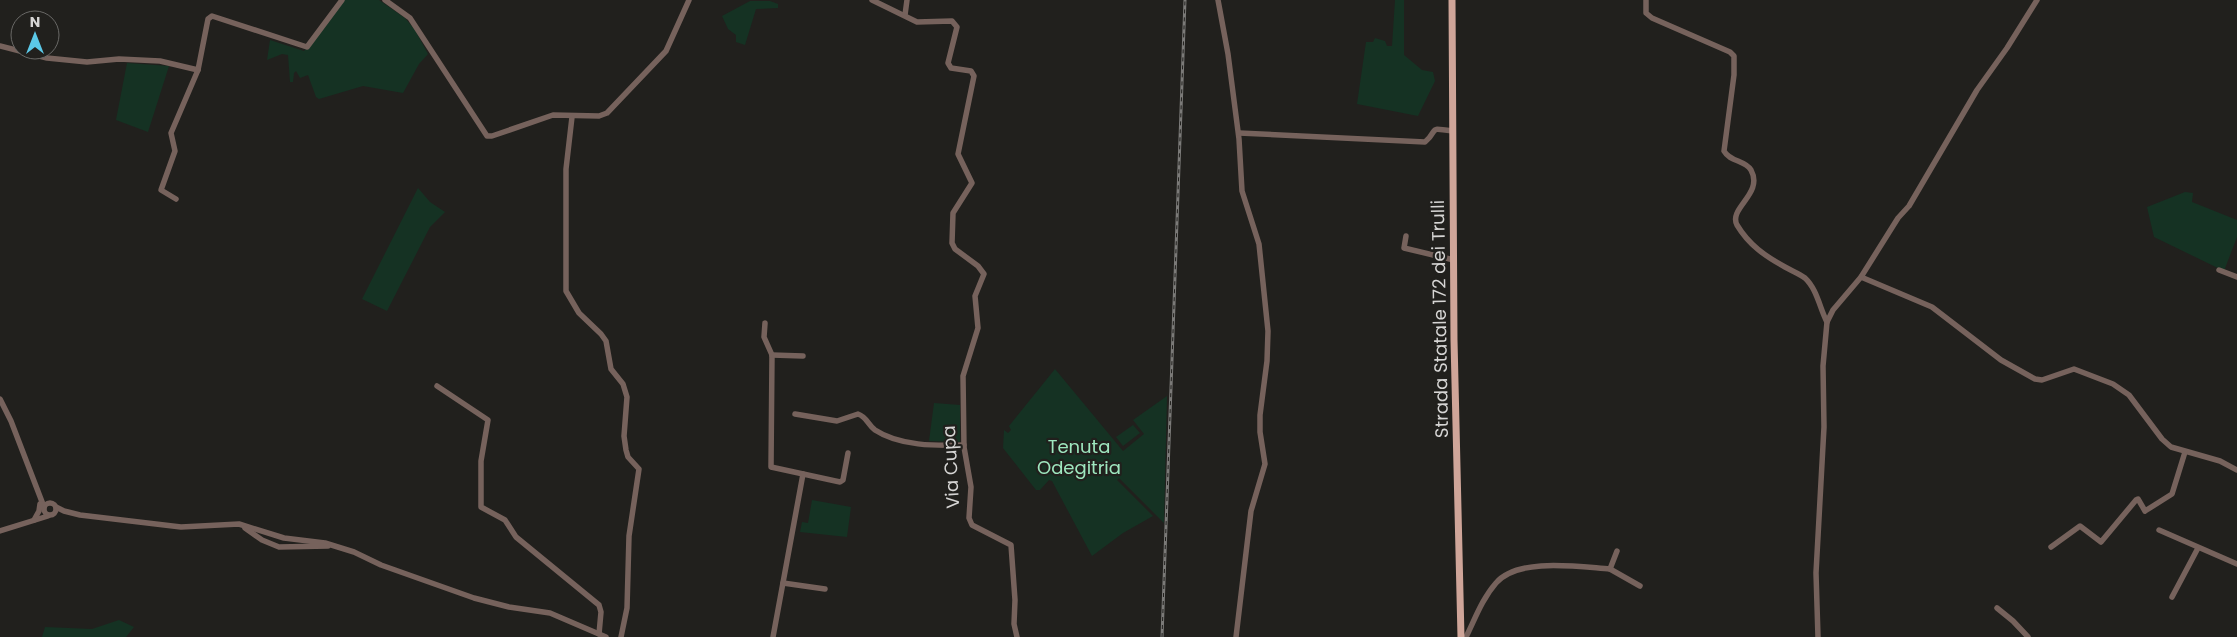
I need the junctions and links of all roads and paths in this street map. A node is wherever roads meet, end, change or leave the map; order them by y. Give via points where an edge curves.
1 (342, 0) edge
2 (385, 0) edge
3 (689, 0) edge
4 (872, 0) edge
5 (907, 0) edge
6 (1218, 0) edge
7 (1452, 0) edge
8 (1646, 0) edge
9 (2037, 0) edge
10 (905, 15) junction
11 (0, 46) edge
12 (198, 70) junction
13 (572, 117) junction
14 (1453, 131) junction
15 (1239, 133) junction
16 (176, 199) dead end
17 (1406, 236) dead end
18 (1454, 260) junction
19 (2219, 270) dead end
20 (1861, 277) junction
21 (2237, 277) edge
22 (1828, 322) junction
23 (766, 323) dead end
24 (772, 355) junction
25 (803, 356) dead end
26 (437, 386) dead end
27 (0, 399) edge
28 (795, 414) dead end
29 (964, 445) junction
30 (2185, 452) junction
31 (848, 454) dead end
32 (2237, 470) edge
33 (803, 474) junction
34 (36, 488) junction
35 (53, 505) junction
36 (43, 508) junction
37 (51, 515) junction
38 (80, 515) junction
39 (31, 522) junction
40 (235, 524) junction
41 (2159, 530) dead end
42 (0, 531) edge
43 (2051, 547) dead end
44 (340, 548) junction
45 (2198, 548) junction
46 (1617, 550) dead end
47 (2237, 564) edge
48 (1610, 569) junction
49 (783, 583) junction
50 (1640, 586) dead end
51 (825, 589) dead end
52 (2172, 597) dead end
53 (1997, 608) dead end
54 (599, 634) junction
55 (606, 637) edge
56 (621, 637) edge
57 (773, 637) edge
58 (1017, 637) edge
59 (1236, 637) edge
60 (1460, 637) edge
61 (1466, 637) edge
62 (1818, 637) edge
63 (2028, 637) edge

1 - 12 street via 307,48 212,16 208,19
2 - 13 street via 410,18 487,136 553,115
3 - 13 street via 666,51 615,106 603,116
4 - 10 street
5 - 10 street
6 - 15 street
7 - 14 main road, Strada Statale 172 dei Trulli
8 - 22 street via 1646,13 1652,18 1734,56 1724,151 1727,157 1746,165 1753,180 1751,194 1737,211 1736,224 1759,252 1804,277
9 - 20 street
10 - 29 street, Via Cupa via 918,22 952,22 957,27 948,63 951,68 971,71 974,76 958,154 972,184 953,213 952,243 984,274 975,296 978,328 963,376
11 - 12 street via 47,58 87,62 119,59 160,61
12 - 16 street via 171,134 175,151 161,190
13 - 56 street via 566,168 566,292 574,308 606,341 611,369 623,384 627,397 626,450 639,469 628,541 627,606
14 - 15 street via 1437,128 1427,140 1418,142
14 - 18 main road, Strada Statale 172 dei Trulli
15 - 59 street via 1242,190 1259,244 1268,331 1260,415 1265,464 1251,511
17 - 18 street via 1404,248
18 - 60 main road, Strada Statale 172 dei Trulli
19 - 21 street
20 - 22 street via 1833,310
20 - 30 street via 1932,307 2026,375 2042,380 2074,369 2113,384 2129,395 2167,444
22 - 62 street via 1823,366 1824,427 1816,573
23 - 24 street via 764,337
24 - 25 street
24 - 33 street via 771,466
26 - 54 street via 488,420 481,461 481,507 506,520 518,538 599,605
27 - 34 street
28 - 29 street via 837,421 858,414 866,418 875,430 906,443
29 - 58 street, Via Cupa via 971,487 970,523 1011,545
30 - 32 street
30 - 43 street via 2172,494 2145,511 2136,500 2101,542 2080,526
31 - 33 street via 842,481
33 - 49 street
34 - 35 street
34 - 36 street
34 - 39 street via 40,507
35 - 36 street
35 - 37 street
35 - 38 street
36 - 37 street
36 - 39 street via 42,514
37 - 38 street
37 - 39 street
38 - 40 street via 181,527
39 - 42 street
40 - 44 street via 284,538
40 - 44 street via 279,547
41 - 45 street
44 - 54 street via 474,598 550,614
45 - 47 street
45 - 52 street
46 - 48 street
48 - 50 street
48 - 61 street via 1545,564 1514,572 1497,582 1483,601
49 - 51 street
49 - 57 street
53 - 63 street
54 - 55 street

